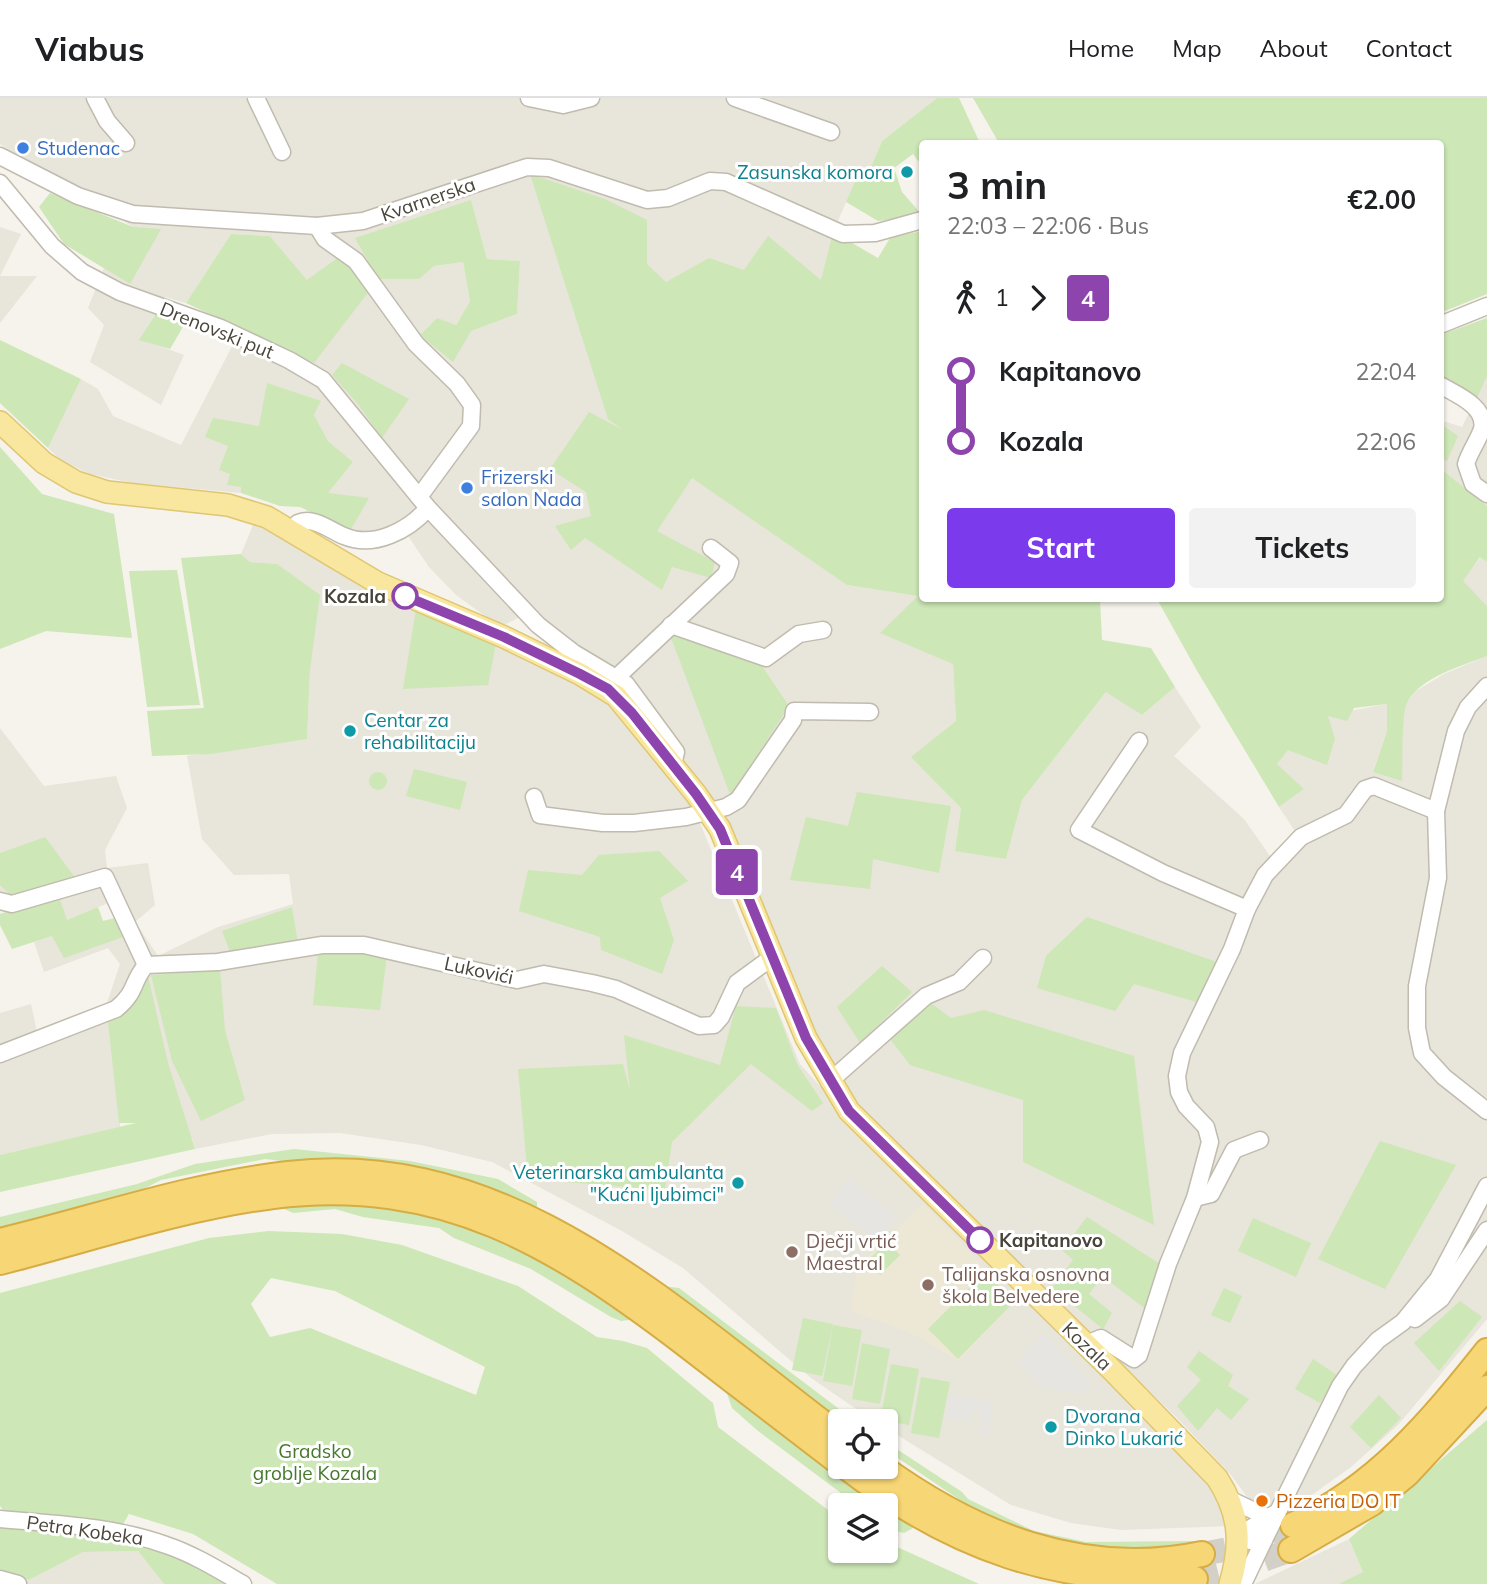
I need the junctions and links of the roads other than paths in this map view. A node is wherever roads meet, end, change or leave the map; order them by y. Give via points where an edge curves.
1 (95, 98) edge
2 (256, 98) edge
3 (529, 98) edge
4 (591, 98) edge
5 (735, 98) edge
6 (831, 132) dead end
7 (127, 143) dead end
8 (282, 152) dead end
9 (0, 156) edge
10 (0, 183) edge
11 (919, 221) edge
12 (317, 226) junction
13 (1487, 306) edge
14 (1444, 324) edge
15 (1444, 387) edge
16 (0, 422) edge
17 (1487, 494) edge
18 (424, 503) junction
19 (293, 530) junction
20 (711, 548) dead end
21 (671, 625) junction
22 (823, 630) dead end
23 (617, 677) junction
24 (1487, 686) edge
25 (870, 712) dead end
26 (1139, 741) dead end
27 (673, 765) junction
28 (534, 797) dead end
29 (709, 811) junction
30 (1436, 811) junction
31 (0, 901) edge
32 (1247, 909) junction
33 (771, 958) junction
34 (983, 958) dead end
35 (146, 965) junction
36 (0, 1054) edge
37 (830, 1082) junction
38 (1487, 1111) edge
39 (1260, 1140) dead end
40 (1487, 1186) edge
41 (1195, 1198) junction
42 (1487, 1230) edge
43 (0, 1241) edge
44 (0, 1262) edge
45 (1402, 1322) junction
46 (1084, 1345) junction
47 (1487, 1351) edge
48 (1487, 1388) edge
49 (828, 1427) edge
50 (828, 1453) edge
51 (898, 1478) edge
52 (863, 1479) edge
53 (1229, 1499) junction
54 (1279, 1518) junction
55 (0, 1519) edge
56 (1238, 1535) junction
57 (1264, 1540) junction
58 (1291, 1550) tunnel mouth
59 (1202, 1554) tunnel mouth
60 (1195, 1578) tunnel mouth
61 (0, 1579) edge
62 (18, 1584) edge
63 (243, 1584) edge
64 (1230, 1584) edge
65 (1243, 1584) edge

1 - 7 street via 107,121
2 - 8 street
3 - 4 street via 564,104
5 - 6 street
9 - 12 street, Kvarnerska via 78,197 133,214
10 - 18 street, Drenovski put via 52,246 82,272 120,292 229,332 323,380
11 - 12 street, Kvarnerska via 875,233 848,234 726,182 710,181 668,198 647,200 537,166 513,169 363,221
12 - 18 street via 325,239 356,261 416,344 472,405 471,426
13 - 14 street
15 - 17 street via 1475,405 1482,416 1483,427 1466,464 1473,484
16 - 19 main road, Kozala via 44,463 91,488 229,505
18 - 19 street via 408,528 392,535 351,539 308,520
18 - 23 street, Drenovski put via 550,636
19 - 27 main road, Kozala via 377,583 504,637 608,689
20 - 21 street via 730,563 726,574
21 - 22 street via 766,658 799,634
21 - 23 street
23 - 27 street, Drenovski put via 671,743 676,752
24 - 30 street via 1468,707 1456,731
25 - 29 street via 794,711 793,720 738,800
26 - 32 street via 1079,831
27 - 29 main road, Kozala
28 - 29 street via 540,815 603,823 665,820
29 - 33 main road, Kozala
30 - 32 street via 1382,788 1365,789 1346,815 1301,837 1265,875
30 - 38 street via 1438,878 1418,968 1419,1045 1434,1068
31 - 35 street via 23,901 105,877
32 - 41 street via 1233,949 1182,1053 1177,1076 1186,1106 1206,1128 1210,1142
33 - 35 street, Lukovići via 737,983 714,1025 699,1026 592,983 544,974 517,981 364,945 322,945 218,962
33 - 37 main road, Kozala
34 - 37 street via 959,982 926,996
35 - 36 street via 131,997 116,1009
37 - 46 main road, Kozala via 849,1111
39 - 41 street via 1234,1150 1211,1194
40 - 45 street via 1438,1279
41 - 46 street via 1139,1354 1134,1359 1127,1357 1101,1338
42 - 45 street via 1441,1299 1411,1322
43 - 49 highway via 182,1193 261,1178 337,1172 425,1182 506,1206 592,1251
44 - 50 highway via 191,1212 273,1196 358,1194 438,1206 515,1233 588,1273
45 - 54 street via 1378,1340 1340,1386
46 - 53 main road, Kozala via 1208,1467
47 - 54 highway via 1398,1454 1355,1490
48 - 58 highway via 1407,1475 1372,1503
51 - 59 highway via 963,1520 1067,1556 1165,1561
52 - 60 highway via 932,1528 1012,1563 1102,1581
53 - 54 street
53 - 56 main road, Kozala
54 - 56 street
54 - 57 street
55 - 63 street, Petra Kobeka via 144,1538 170,1546
56 - 57 street
56 - 64 main road, Kozala
57 - 65 street
61 - 62 street

